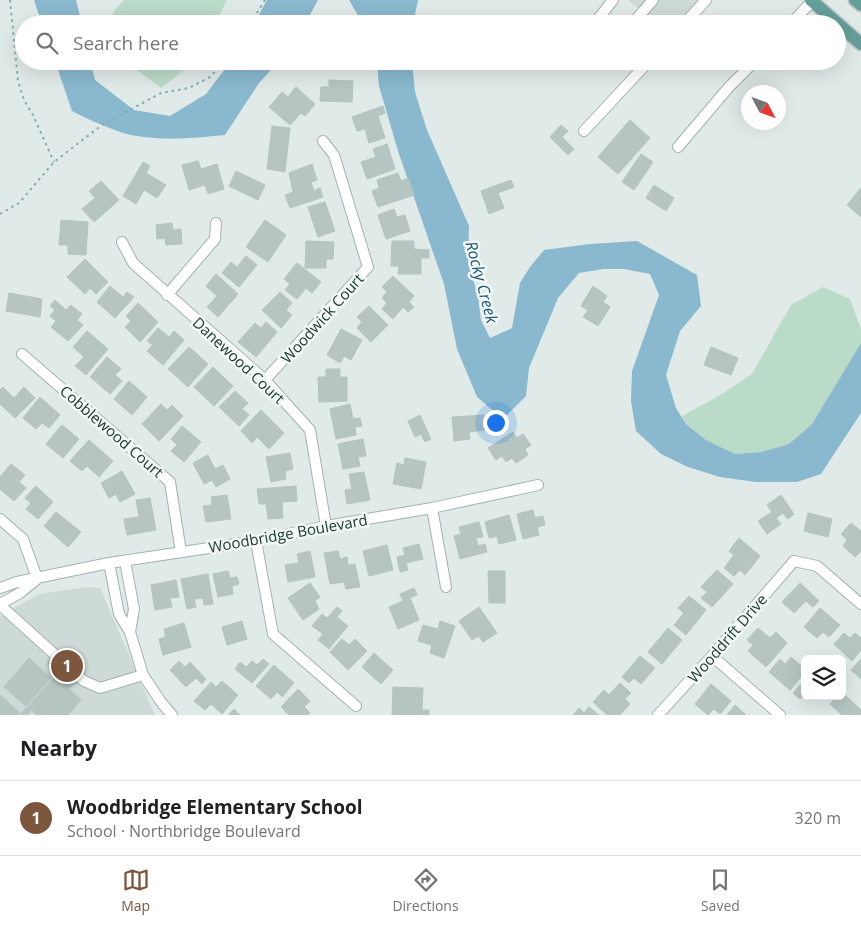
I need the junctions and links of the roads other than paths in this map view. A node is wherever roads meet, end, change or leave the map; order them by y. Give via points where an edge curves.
1 (613, 0) edge
2 (653, 0) edge
3 (706, 0) edge
4 (812, 1) edge
5 (601, 15) edge
6 (640, 15) edge
7 (692, 15) edge
8 (799, 15) edge
9 (828, 15) edge
10 (846, 31) edge
11 (861, 44) edge
12 (641, 70) edge
13 (746, 70) edge
14 (584, 131) dead end
15 (323, 141) dead end
16 (678, 147) dead end
17 (216, 223) dead end
18 (122, 242) dead end
19 (167, 295) junction
20 (22, 354) dead end
21 (266, 380) junction
22 (538, 485) dead end
23 (432, 508) junction
24 (0, 519) edge
25 (326, 526) junction
26 (256, 541) junction
27 (181, 552) junction
28 (125, 561) junction
29 (108, 563) junction
30 (37, 578) junction
31 (446, 587) dead end
32 (0, 588) edge
33 (861, 604) edge
34 (0, 605) edge
35 (130, 632) junction
36 (712, 656) junction
37 (143, 675) junction
38 (356, 706) dead end
39 (172, 715) edge
40 (658, 715) edge
41 (780, 715) edge

1 - 5 street
2 - 6 street
3 - 7 street
4 - 8 street
4 - 9 main road
10 - 11 main road
12 - 14 street
13 - 16 street
15 - 21 street, Woodwick Court via 334,155 368,268
17 - 19 street via 215,239
18 - 19 street, Danewood Court via 133,263
19 - 21 street, Danewood Court
20 - 27 street, Cobblewood Court via 170,482
21 - 25 street, Danewood Court via 310,430
22 - 23 street, Woodbridge Boulevard
23 - 25 street, Woodbridge Boulevard
23 - 31 street
24 - 30 street via 23,539
25 - 26 street, Woodbridge Boulevard
26 - 27 street, Woodbridge Boulevard
26 - 38 street via 273,634
27 - 28 street, Woodbridge Boulevard
28 - 29 street, Woodbridge Boulevard
28 - 35 street via 134,608
29 - 30 street, Woodbridge Boulevard
29 - 35 street via 119,614
30 - 32 street, Woodbridge Boulevard
30 - 34 street, Woodbridge Boulevard
33 - 36 street, Wooddrift Drive via 817,566 794,561
34 - 37 street via 84,681 100,688
35 - 37 street
36 - 40 street, Wooddrift Drive
36 - 41 street
37 - 39 street

